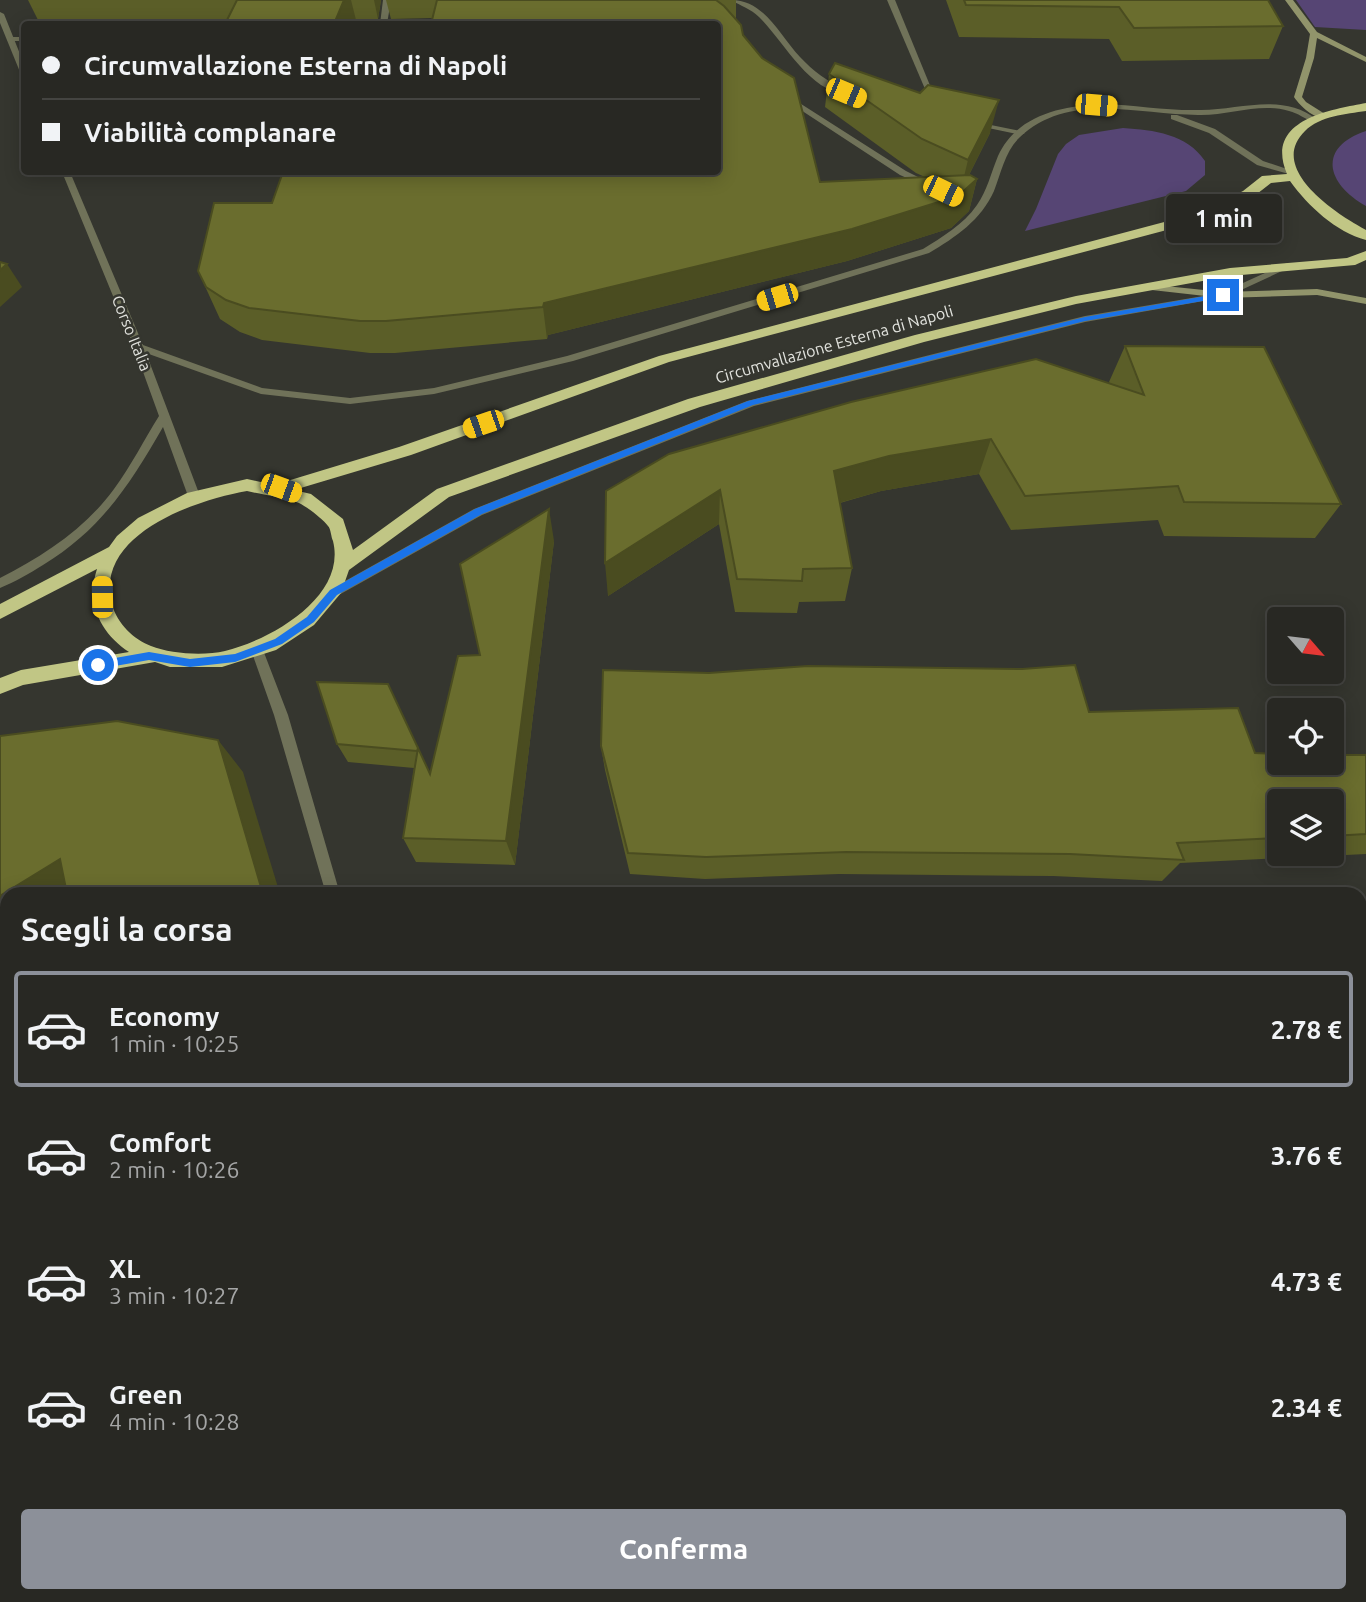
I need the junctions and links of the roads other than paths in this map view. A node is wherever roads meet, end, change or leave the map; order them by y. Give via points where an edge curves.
1 (387, 0) edge
2 (735, 0) edge
3 (891, 0) edge
4 (1289, 0) edge
5 (0, 14) edge
6 (384, 21) edge
7 (1314, 34) junction
8 (10, 39) junction
9 (21, 39) edge
10 (1366, 60) edge
11 (21, 65) edge
12 (774, 89) edge
13 (851, 95) edge
14 (1366, 107) edge
15 (1153, 110) junction
16 (941, 117) edge
17 (1318, 118) junction
18 (966, 121) edge
19 (1021, 132) junction
20 (1291, 174) junction
21 (67, 175) edge
22 (939, 190) edge
23 (1366, 236) edge
24 (1366, 256) edge
25 (1290, 265) junction
26 (1146, 287) junction
27 (1223, 295) junction
28 (1366, 300) edge
29 (139, 347) junction
30 (164, 416) junction
31 (281, 488) junction
32 (194, 496) junction
33 (116, 551) junction
34 (345, 565) junction
35 (0, 583) edge
36 (333, 593) junction
37 (0, 612) edge
38 (257, 650) junction
39 (149, 656) junction
40 (0, 686) edge
41 (331, 887) edge

1 - 6 street
2 - 13 street via 758,9 796,57 828,85
3 - 16 street
4 - 7 main road
5 - 8 street
7 - 10 main road
7 - 17 main road via 1298,97
8 - 9 street
8 - 11 street
12 - 22 street via 903,173
14 - 17 highway
15 - 17 street via 1200,113 1290,108
15 - 19 street via 1096,105 1057,111
15 - 20 street via 1212,131 1260,163
17 - 20 highway via 1289,142
18 - 19 street
19 - 29 street via 999,164 988,194 951,237 926,251 569,359 434,391 350,401 261,391
20 - 23 highway via 1320,209
20 - 31 highway, Circumvallazione Esterna di Napoli via 1267,179 1207,215 664,359 405,451
21 - 29 street, Corso Italia
24 - 25 highway, Circumvallazione Esterna di Napoli via 1350,262
25 - 26 highway, Circumvallazione Esterna di Napoli
25 - 27 street
26 - 27 main road
26 - 34 highway, Circumvallazione Esterna di Napoli via 933,335 694,403 443,493
27 - 28 main road via 1317,292
27 - 36 street via 1085,319 751,403 478,512
29 - 30 street, Corso Italia
30 - 32 street, Corso Italia
30 - 35 street via 110,502 88,525 50,557
31 - 32 highway, Circumvallazione Esterna di Napoli via 247,485
31 - 34 highway, Circumvallazione Esterna di Napoli via 310,498 332,516 343,538
32 - 33 highway, Circumvallazione Esterna di Napoli via 141,524
33 - 37 highway, Circumvallazione Esterna di Napoli
33 - 39 highway, Circumvallazione Esterna di Napoli via 102,582 102,612 119,638
34 - 36 highway, Circumvallazione Esterna di Napoli
36 - 38 highway, Circumvallazione Esterna di Napoli via 311,619 279,642
38 - 39 highway, Circumvallazione Esterna di Napoli via 235,658 190,663
38 - 41 street via 281,715
39 - 40 highway, Circumvallazione Esterna di Napoli via 21,678

